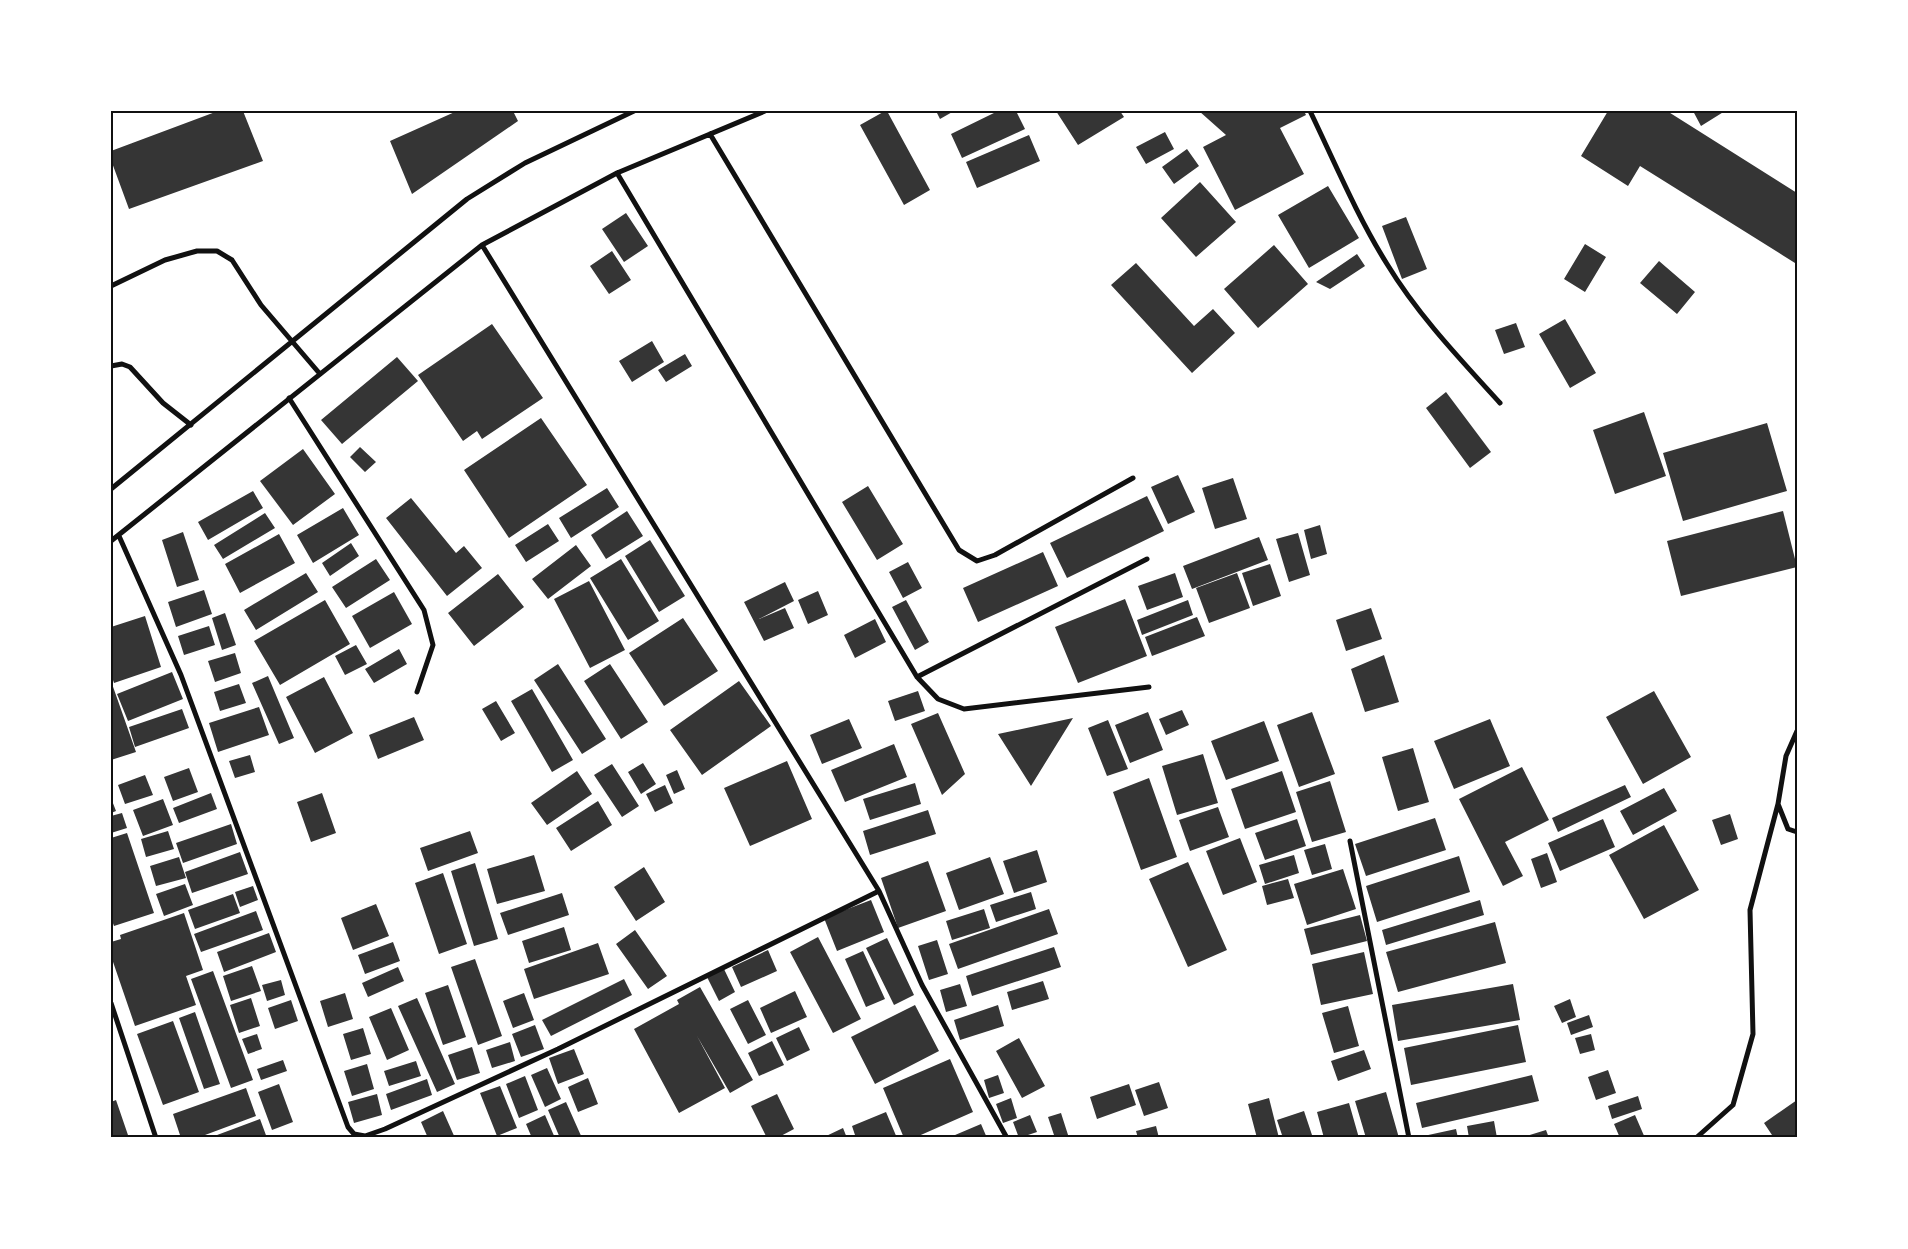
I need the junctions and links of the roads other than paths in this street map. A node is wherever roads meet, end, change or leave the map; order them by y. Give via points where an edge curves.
1 (634, 111) edge
2 (765, 111) edge
3 (1310, 111) edge
4 (710, 134) junction
5 (617, 173) junction
6 (482, 245) junction
7 (111, 286) edge
8 (294, 341) junction
9 (111, 366) edge
10 (320, 374) junction
11 (289, 398) junction
12 (1500, 403) dead end
13 (191, 425) junction
14 (1133, 478) dead end
15 (111, 489) edge
16 (119, 536) junction
17 (111, 541) edge
18 (1147, 559) dead end
19 (917, 677) junction
20 (1149, 687) dead end
21 (418, 692) dead end
22 (1797, 732) edge
23 (1778, 804) junction
24 (1797, 832) edge
25 (1350, 841) dead end
26 (879, 891) junction
27 (111, 1003) edge
28 (156, 1138) edge
29 (1007, 1138) edge
30 (1409, 1138) edge
31 (1696, 1138) edge

1 - 8 street via 525,162 467,199
2 - 4 street
3 - 12 street via 1361,219 1388,265 1444,342
4 - 5 street
4 - 14 street via 959,550 977,561 994,555
5 - 6 street
5 - 19 street
6 - 10 street
6 - 26 street
7 - 8 street via 165,260 197,250 217,251 232,260 261,305
8 - 10 street
8 - 13 street
9 - 13 street via 122,364 130,367 163,403
10 - 11 street
11 - 16 street
11 - 21 street via 424,610 433,645
13 - 15 street
16 - 17 street
16 - 26 street via 181,675 345,1118 354,1134 365,1136 385,1129 541,1057
18 - 19 street
19 - 20 street via 938,699 964,709
22 - 23 street via 1786,756
23 - 24 street via 1788,829
23 - 31 street via 1750,910 1753,1034 1733,1105
25 - 30 street
26 - 29 street via 922,985
27 - 28 street

